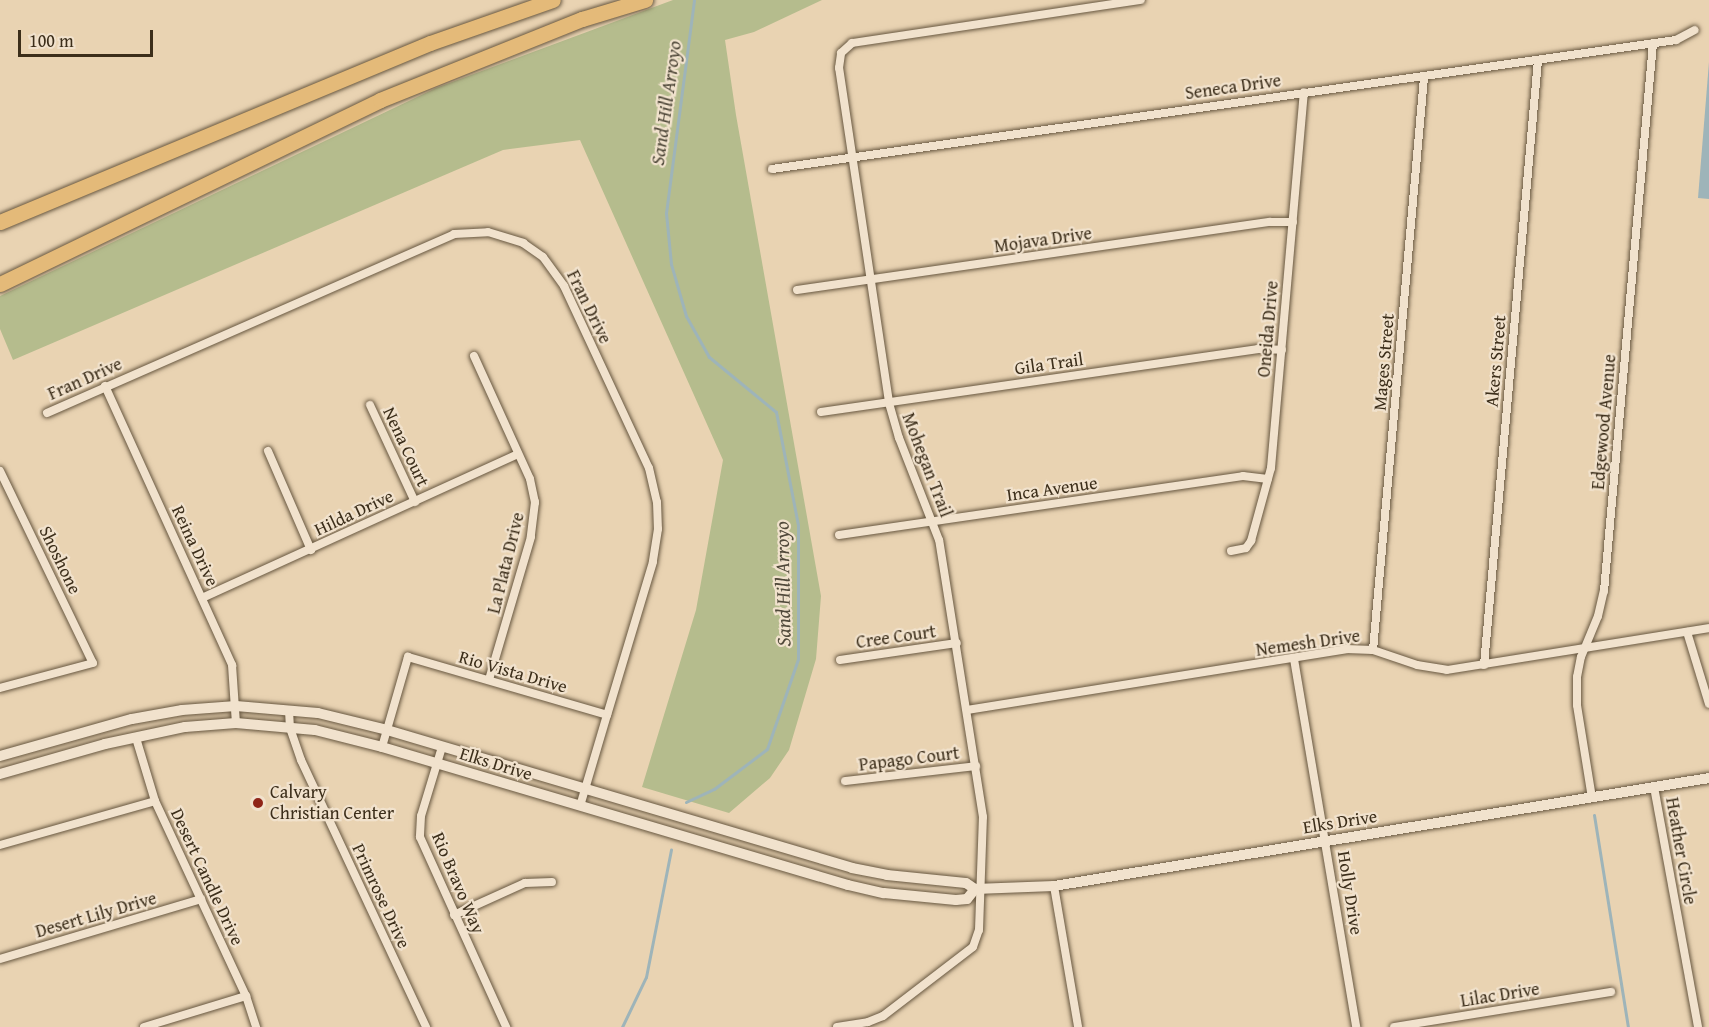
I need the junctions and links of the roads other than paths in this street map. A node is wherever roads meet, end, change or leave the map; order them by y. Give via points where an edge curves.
1 (553, 0) edge
2 (645, 0) edge
3 (1141, 0) edge
4 (1695, 30) dead end
5 (1653, 43) junction
6 (1538, 60) junction
7 (1424, 76) junction
8 (1304, 92) junction
9 (851, 157) junction
10 (772, 169) dead end
11 (0, 222) edge
12 (1293, 222) junction
13 (869, 280) junction
14 (0, 284) edge
15 (797, 290) dead end
16 (1282, 350) junction
17 (474, 356) dead end
18 (105, 386) junction
19 (889, 402) junction
20 (370, 405) dead end
21 (821, 412) dead end
22 (46, 413) dead end
23 (268, 451) dead end
24 (518, 454) junction
25 (0, 471) edge
26 (1268, 479) junction
27 (415, 502) junction
28 (933, 521) junction
29 (839, 535) dead end
30 (311, 550) junction
31 (1231, 551) dead end
32 (202, 598) junction
33 (1709, 628) edge
34 (1687, 632) junction
35 (957, 643) junction
36 (1584, 649) junction
37 (1373, 650) junction
38 (1294, 658) junction
39 (840, 660) dead end
40 (1484, 665) junction
41 (489, 680) junction
42 (0, 688) edge
43 (1709, 704) edge
44 (236, 706) junction
45 (289, 710) junction
46 (967, 710) junction
47 (607, 715) junction
48 (236, 723) junction
49 (290, 728) junction
50 (387, 730) junction
51 (136, 738) junction
52 (382, 747) junction
53 (442, 747) junction
54 (0, 756) edge
55 (437, 764) junction
56 (976, 766) junction
57 (0, 774) edge
58 (1709, 778) edge
59 (845, 781) dead end
60 (1654, 787) junction
61 (585, 790) junction
62 (1592, 798) junction
63 (155, 801) junction
64 (580, 806) junction
65 (1326, 841) junction
66 (0, 845) edge
67 (552, 882) dead end
68 (1054, 886) junction
69 (978, 889) junction
70 (201, 899) junction
71 (454, 915) junction
72 (0, 959) edge
73 (1611, 992) dead end
74 (246, 996) junction
75 (868, 1025) edge
76 (144, 1027) edge
77 (256, 1027) edge
78 (426, 1027) edge
79 (506, 1027) edge
80 (837, 1027) edge
81 (1078, 1027) edge
82 (1356, 1027) edge
83 (1394, 1027) edge
84 (1698, 1027) edge

1 - 11 highway via 430,43
2 - 14 highway via 582,19 380,100
3 - 9 street, Mohegan Trail via 852,43 841,53 839,68
4 - 5 street, Seneca Drive via 1682,39
5 - 6 street, Seneca Drive
5 - 36 street, Edgewood Avenue via 1604,591
6 - 7 street, Seneca Drive
6 - 40 street, Akers Street
7 - 8 street, Seneca Drive
7 - 37 street, Mages Street
8 - 9 street, Seneca Drive
8 - 12 street, Oneida Drive
9 - 10 street, Seneca Drive
9 - 13 street, Mohegan Trail
12 - 13 street, Mojava Drive via 1270,222
12 - 16 street, Oneida Drive
13 - 15 street, Mojava Drive
13 - 19 street, Mohegan Trail
16 - 19 street, Gila Trail via 1258,349
16 - 26 street, Oneida Drive
17 - 24 street, La Plata Drive
18 - 22 street, Fran Drive
18 - 32 street, Reina Drive
18 - 47 street, Fran Drive via 454,234 498,233 531,247 549,263 564,286 649,468 657,502 653,562
19 - 21 street, Gila Trail
19 - 28 street, Mohegan Trail via 899,438
20 - 27 street, Nena Court
23 - 30 street
24 - 27 street, Hilda Drive
24 - 41 street, La Plata Drive via 532,486 535,519
25 - 42 street, Shoshone via 93,663
26 - 28 street, Inca Avenue via 1243,476
26 - 31 street, Oneida Drive via 1251,541 1246,548
27 - 30 street, Hilda Drive
28 - 29 street, Inca Avenue
28 - 35 street, Mohegan Trail
30 - 32 street, Hilda Drive
32 - 44 street, Reina Drive via 232,664
33 - 34 street, Nemesh Drive
34 - 36 street, Nemesh Drive
34 - 43 street
35 - 39 street, Cree Court
35 - 46 street, Mohegan Trail
36 - 40 street, Nemesh Drive
36 - 62 street, Edgewood Avenue via 1578,667 1577,696
37 - 38 street, Nemesh Drive
37 - 40 street, Nemesh Drive via 1440,670
38 - 46 street, Nemesh Drive
38 - 65 street, Holly Drive
41 - 47 street, Rio Vista Drive
41 - 50 street, Rio Vista Drive via 408,657
44 - 45 main road, Elks Drive
44 - 48 street, Reina Drive
44 - 54 main road, Elks Drive via 132,719
45 - 49 street, Primrose Drive
45 - 50 main road, Elks Drive
46 - 56 street, Mohegan Trail
47 - 61 street
48 - 49 main road, Elks Drive
48 - 51 main road, Elks Drive via 185,727
49 - 52 main road, Elks Drive
49 - 78 street, Primrose Drive via 301,760
50 - 52 street, Rio Vista Drive
50 - 53 main road, Elks Drive
51 - 57 main road, Elks Drive
51 - 63 street, Desert Candle Drive
52 - 55 main road, Elks Drive
53 - 55 street, Rio Bravo Way
53 - 61 main road, Elks Drive
55 - 64 main road, Elks Drive
55 - 71 street, Rio Bravo Way via 419,832
56 - 59 street, Papago Court
56 - 69 street, Mohegan Trail via 982,808
58 - 60 main road, Elks Drive
60 - 62 main road, Elks Drive
60 - 84 street, Heather Circle
61 - 64 street
61 - 69 main road, Elks Drive via 852,868 966,883
62 - 65 main road, Elks Drive
63 - 66 street
63 - 70 street, Desert Candle Drive
64 - 69 main road, Elks Drive via 884,893 964,900
65 - 68 main road, Elks Drive
65 - 82 street, Holly Drive
67 - 71 street via 525,884
68 - 69 main road, Elks Drive
68 - 81 street
69 - 75 street, Mohegan Trail via 979,930 973,947
70 - 72 street, Desert Lily Drive
70 - 74 street, Desert Candle Drive
71 - 79 street, Rio Bravo Way
73 - 83 street, Lilac Drive
74 - 76 street
74 - 77 street, Desert Candle Drive
75 - 80 street, Mohegan Trail

